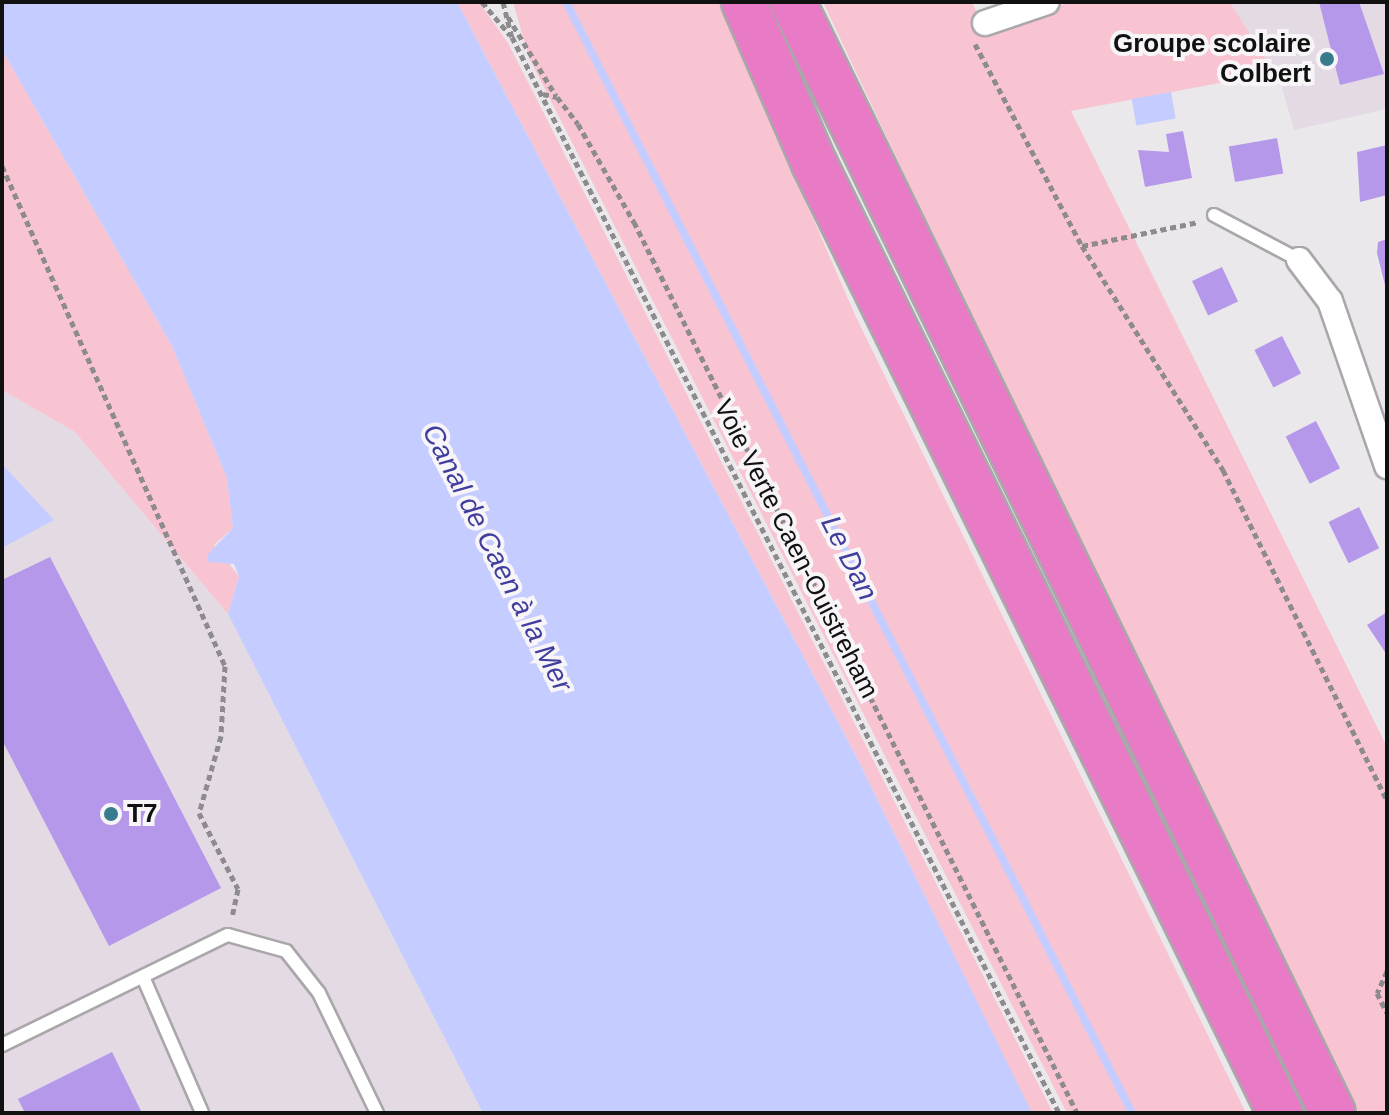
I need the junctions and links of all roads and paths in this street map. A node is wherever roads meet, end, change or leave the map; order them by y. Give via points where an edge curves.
1 (482, 2) edge
2 (503, 2) edge
3 (744, 2) edge
4 (793, 2) edge
5 (1047, 2) edge
6 (507, 16) junction
7 (979, 32) joint
8 (512, 37) junction
9 (542, 94) junction
10 (557, 97) junction
11 (2, 166) edge
12 (1214, 215) joint
13 (1082, 246) junction
14 (1299, 260) joint
15 (1387, 466) edge
16 (1387, 800) edge
17 (228, 935) junction
18 (1387, 971) edge
19 (143, 977) junction
20 (1387, 1013) edge
21 (2, 1045) edge
22 (202, 1113) edge
23 (377, 1113) edge
24 (1059, 1113) edge
25 (1077, 1113) edge
26 (1280, 1113) edge
27 (1333, 1113) edge

1 - 8 path
2 - 6 path, Voie Verte Caen-Ouistreham
3 - 26 highway via 814,163
4 - 27 highway
5 - 7 street
6 - 8 path, Voie Verte Caen-Ouistreham
6 - 10 path
7 - 13 path
8 - 9 path, Voie Verte Caen-Ouistreham
9 - 10 path
9 - 24 path, Voie Verte Caen-Ouistreham
10 - 25 path via 634,222
11 - 17 path via 225,666 221,736 199,813 238,889
12 - 13 path
12 - 14 lane
13 - 16 path via 1223,470
14 - 15 street via 1330,301
17 - 19 lane
17 - 23 lane via 286,951 319,993
18 - 20 path via 1377,993
19 - 21 lane
19 - 22 lane

